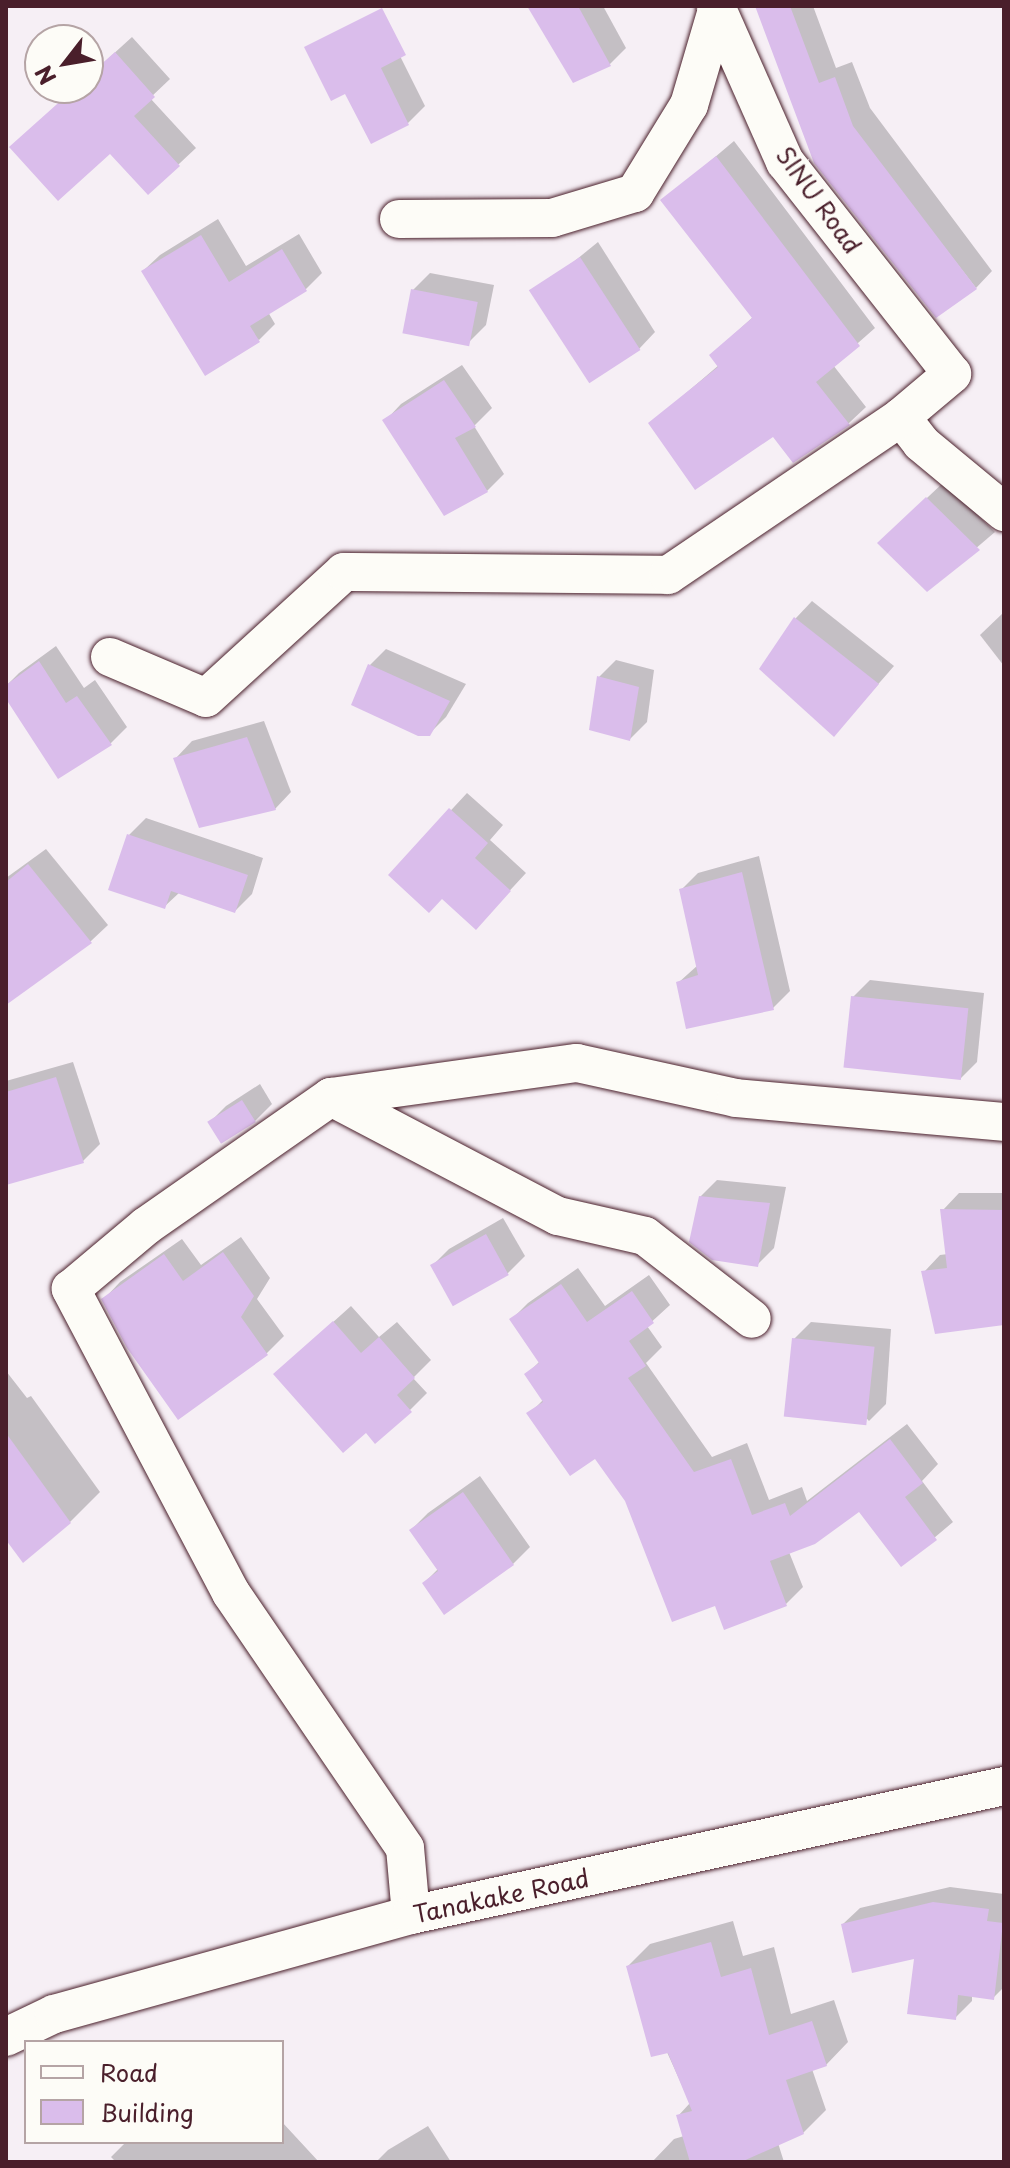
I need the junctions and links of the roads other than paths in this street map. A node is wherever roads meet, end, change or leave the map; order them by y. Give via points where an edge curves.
1 (717, 8) edge
2 (399, 219) dead end
3 (901, 417) junction
4 (1004, 512) edge
5 (110, 657) dead end
6 (331, 1097) junction
7 (1004, 1122) edge
8 (752, 1319) dead end
9 (1004, 1786) edge
10 (411, 1915) junction
11 (6, 2037) edge

1 - 2 street via 689,105 635,193 552,218
1 - 3 street, SINU Road via 785,162 952,374
3 - 4 street via 921,443
3 - 5 street via 668,575 344,572 206,698
6 - 7 street via 577,1063 736,1098
6 - 8 street via 558,1216 645,1236
6 - 10 street via 146,1226 71,1289 231,1593 405,1848
9 - 10 street, Tanakake Road
10 - 11 street, Tanakake Road via 54,2014

